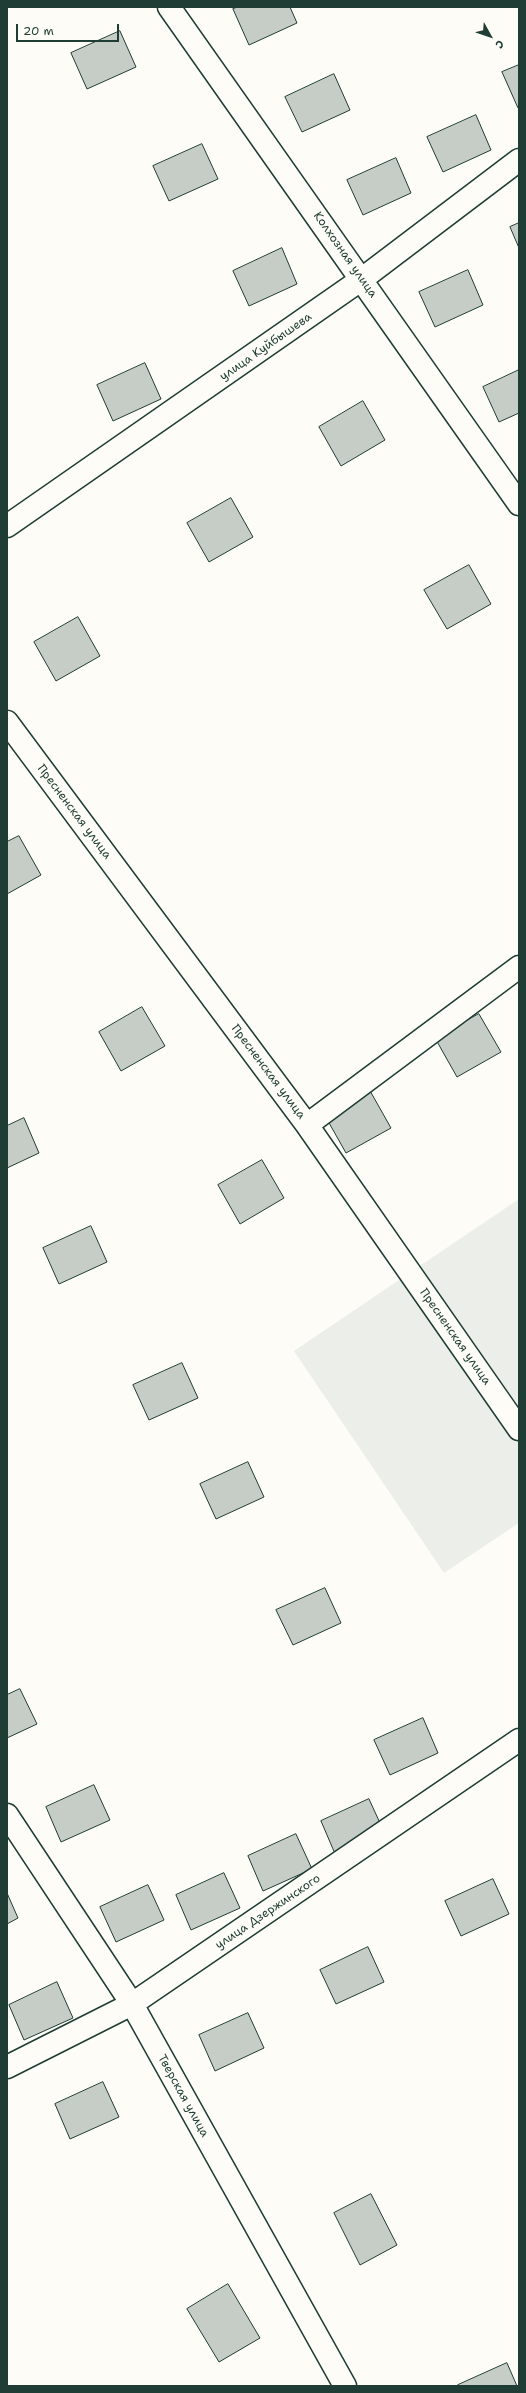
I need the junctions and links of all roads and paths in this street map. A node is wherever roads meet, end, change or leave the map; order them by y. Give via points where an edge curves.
1 (169, 7) edge
2 (519, 160) edge
3 (362, 279) junction
4 (519, 504) edge
5 (7, 526) edge
6 (7, 722) edge
7 (519, 967) edge
8 (307, 1125) junction
9 (519, 1429) edge
10 (519, 1740) edge
11 (7, 1815) edge
12 (132, 2004) junction
13 (7, 2067) edge
14 (345, 2386) edge

1 - 3 street, Колхозная улица
2 - 3 street, улица Куйбышева
3 - 4 street, Колхозная улица
3 - 5 street, улица Куйбышева
6 - 8 street, Пресненская улица
7 - 8 street
8 - 9 street, Пресненская улица
10 - 12 street, улица Дзержинского
11 - 12 street, Тверская улица
12 - 13 street, улица Дзержинского
12 - 14 street, Тверская улица

